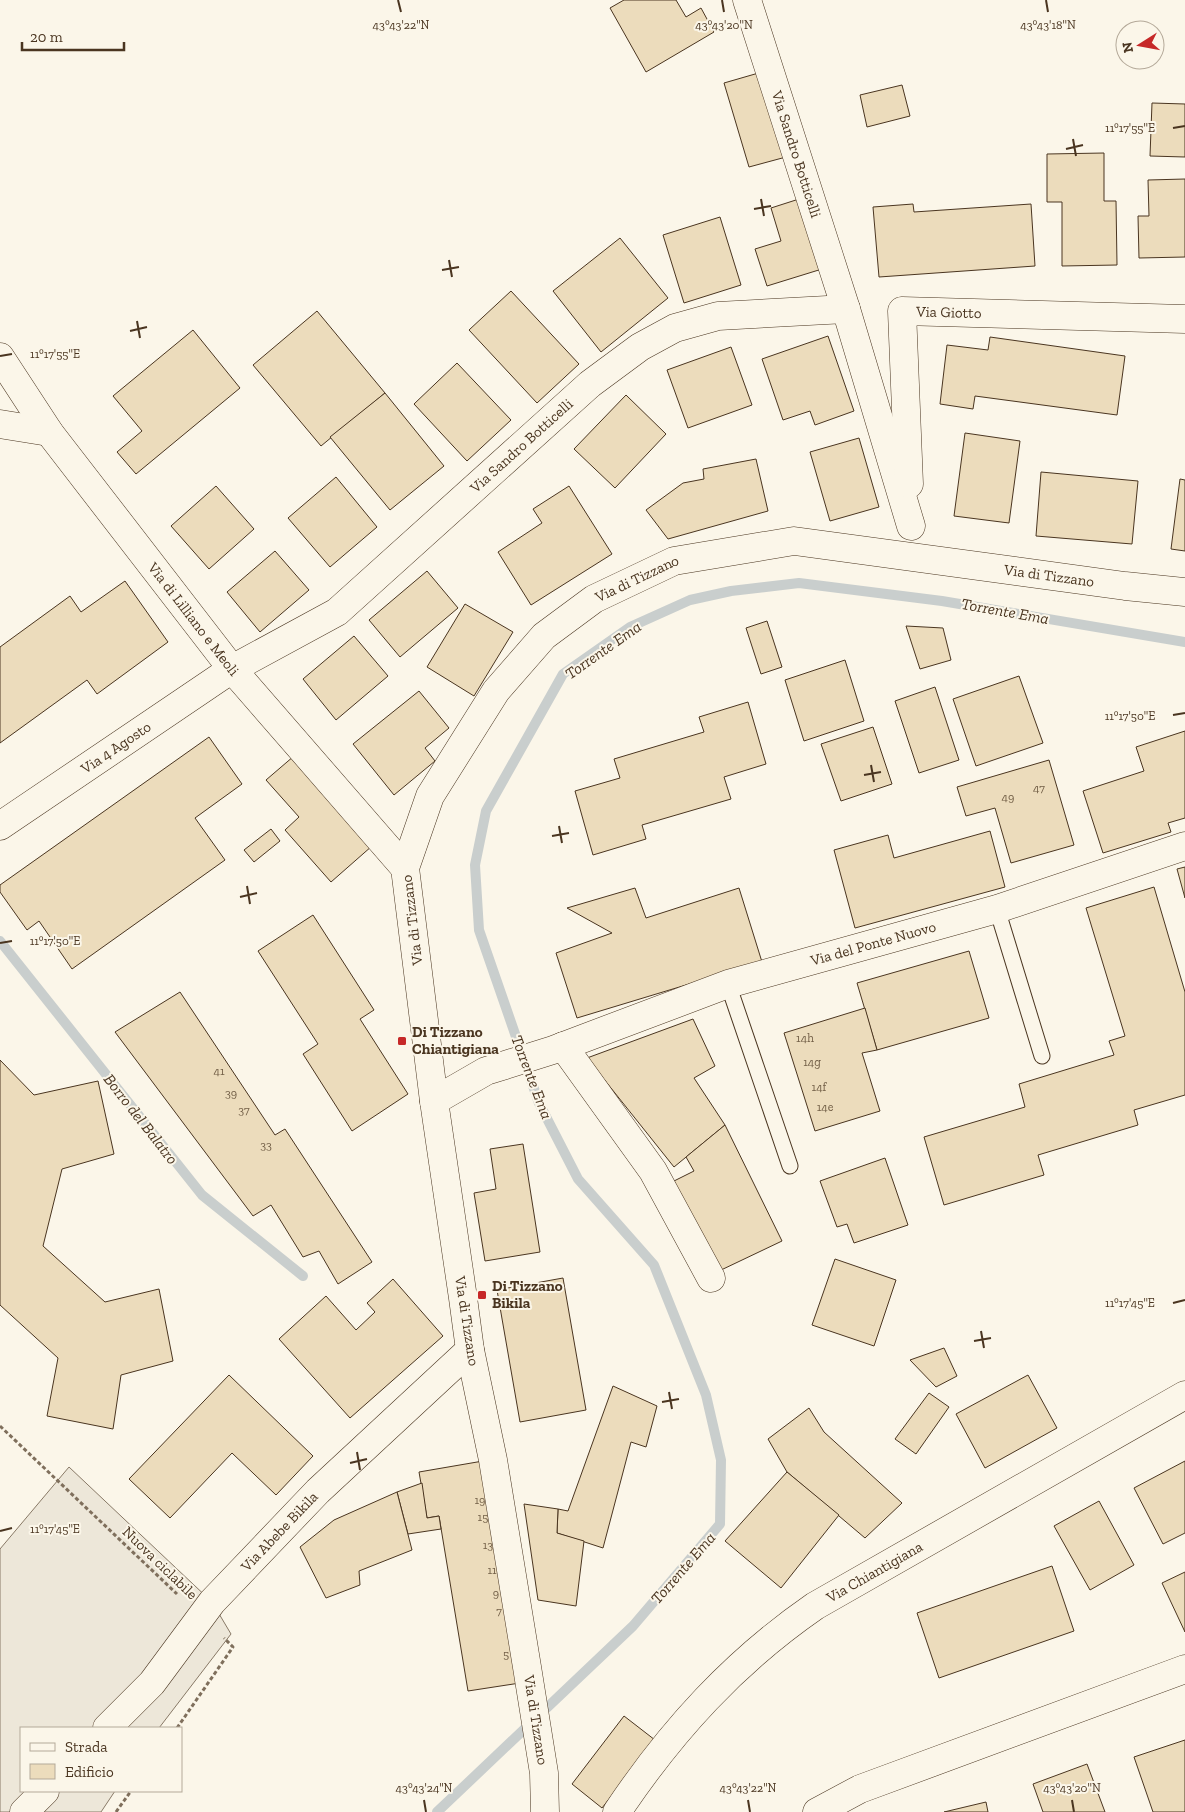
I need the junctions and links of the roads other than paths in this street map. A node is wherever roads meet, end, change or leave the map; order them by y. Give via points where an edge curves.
1 (747, 0) edge
2 (846, 310) junction
3 (1185, 319) edge
4 (0, 358) edge
5 (0, 424) edge
6 (49, 432) junction
7 (911, 526) junction
8 (921, 559) junction
9 (1185, 592) edge
10 (232, 669) junction
11 (0, 826) edge
12 (1185, 846) edge
13 (405, 868) junction
14 (997, 909) junction
15 (728, 984) junction
16 (558, 1048) junction
17 (1042, 1056) dead end
18 (434, 1101) junction
19 (790, 1166) dead end
20 (711, 1278) dead end
21 (470, 1350) junction
22 (1185, 1395) edge
23 (1185, 1669) edge
24 (108, 1727) edge
25 (44, 1792) edge
26 (24, 1812) edge
27 (545, 1812) edge
28 (617, 1812) edge
29 (816, 1812) edge

1 - 2 street, Via Sandro Botticelli
2 - 7 street, Via Sandro Botticelli
2 - 10 street, Via Sandro Botticelli via 718,316 674,328 640,347 590,384 337,612
3 - 7 street, Via Giotto via 902,311
4 - 6 street, Via di Lilliano e Meoli
5 - 6 street
6 - 10 street, Via di Lilliano e Meoli
7 - 8 street, Via Giotto
8 - 9 street, Via di Tizzano
8 - 13 street, Via di Tizzano via 794,541 674,561 594,599 544,636 496,691 430,796
10 - 11 street, Via 4 Agosto
10 - 13 street, Via di Lilliano e Meoli
12 - 14 street, Via del Ponte Nuovo
13 - 18 street, Via di Tizzano
14 - 15 street, Via del Ponte Nuovo
14 - 17 lane
15 - 16 street, Via del Ponte Nuovo
15 - 19 lane
16 - 18 street, Via del Ponte Nuovo via 486,1071
16 - 20 street via 653,1171
18 - 21 street, Via di Tizzano
21 - 24 street, Via Abebe Bikila via 318,1491 212,1602 152,1683
21 - 27 street, Via di Tizzano via 494,1460 544,1773
22 - 28 street, Via Chiantigiana via 822,1602 781,1630 694,1710
23 - 29 street via 860,1789
25 - 26 street

